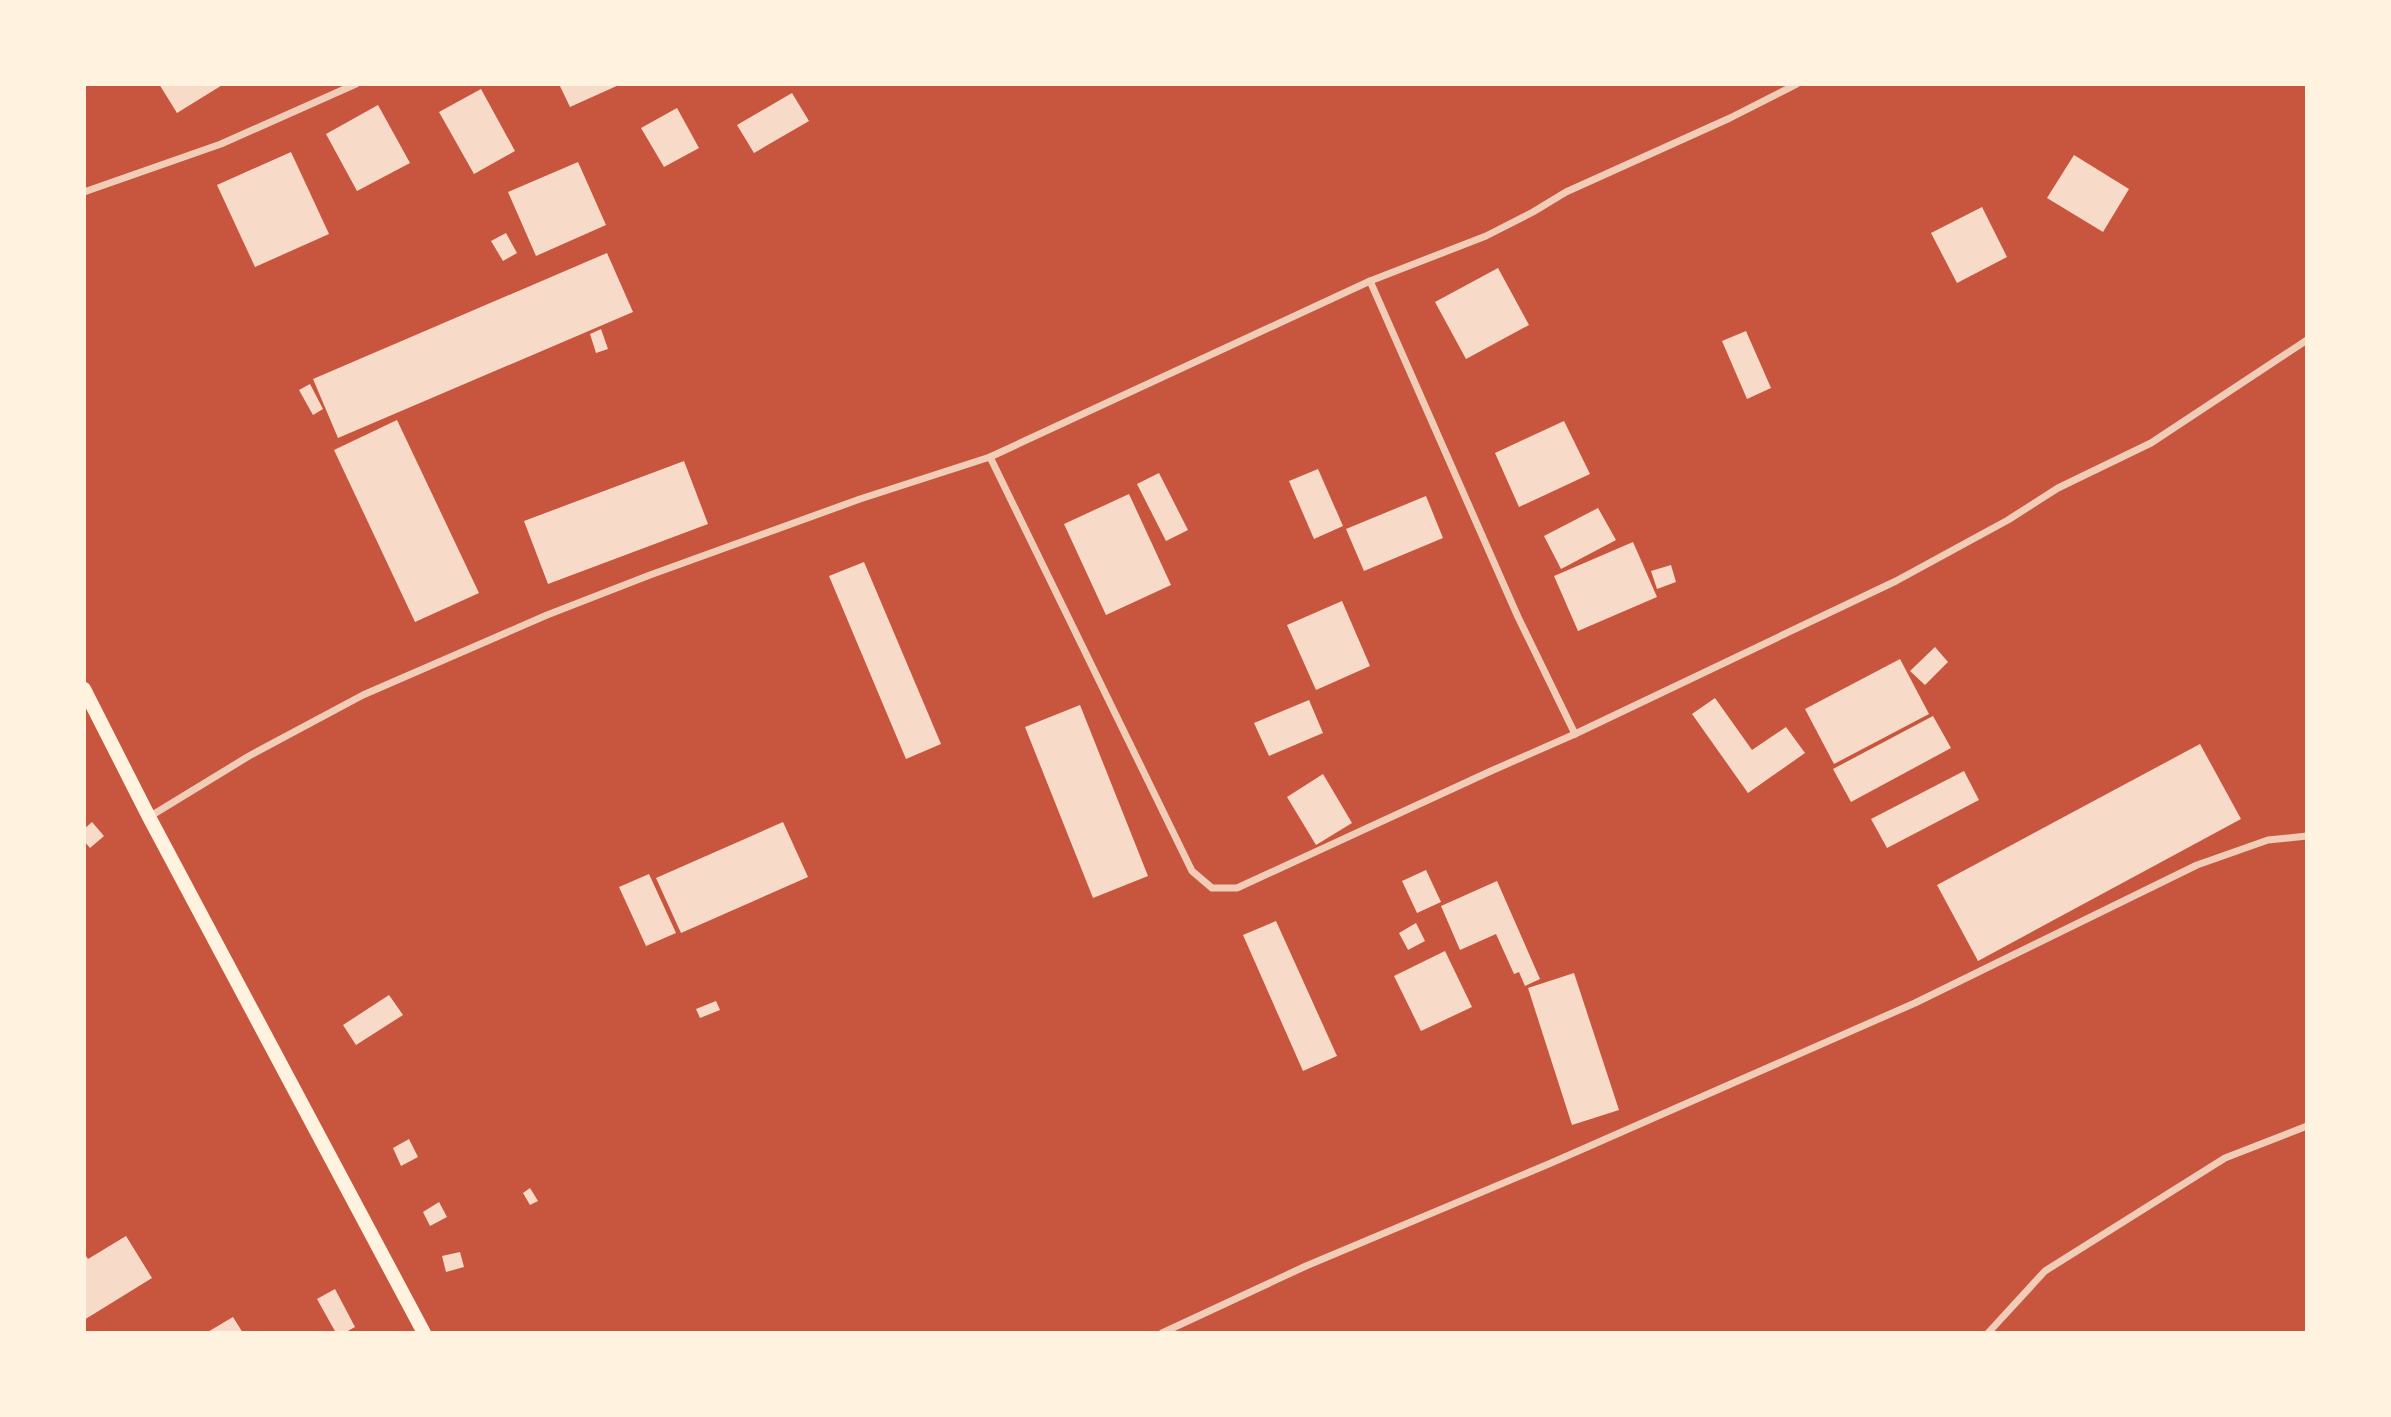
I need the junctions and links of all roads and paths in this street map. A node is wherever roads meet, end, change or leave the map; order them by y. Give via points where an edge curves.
1 (356, 84) edge
2 (1797, 84) edge
3 (84, 192) edge
4 (1370, 281) junction
5 (2307, 340) edge
6 (990, 457) junction
7 (84, 689) edge
8 (1575, 734) junction
9 (149, 817) junction
10 (2307, 836) edge
11 (2307, 1126) edge
12 (424, 1333) edge
13 (1162, 1333) edge
14 (1988, 1333) edge

1 - 3 street via 221,144
2 - 4 street via 1566,192 1486,236
4 - 6 street
4 - 8 street via 1518,617
5 - 8 street via 2151,443 2047,495 1896,581
6 - 8 street via 1192,871 1212,888 1237,888
6 - 9 street via 846,503 467,649 363,695
7 - 9 main road
9 - 12 main road
10 - 13 street via 2268,840 2197,865 1916,1003 1306,1266
11 - 14 street via 2225,1158 2045,1271

